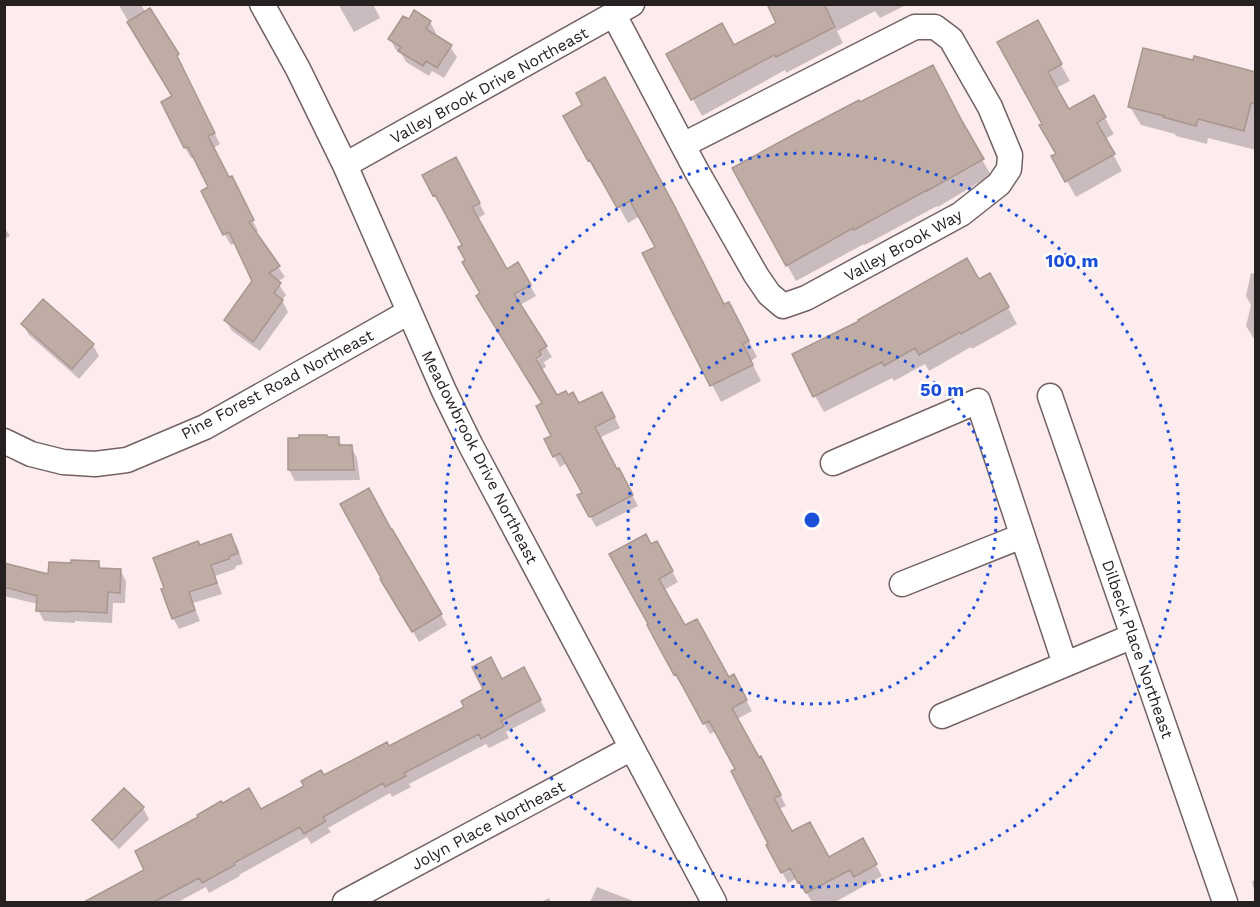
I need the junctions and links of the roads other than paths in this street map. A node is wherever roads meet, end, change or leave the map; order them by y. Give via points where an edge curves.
1 (262, 4) edge
2 (623, 10) edge
3 (683, 145) junction
4 (345, 165) junction
5 (409, 312) junction
6 (1050, 396) dead end
7 (4, 441) edge
8 (833, 463) dead end
9 (1022, 536) junction
10 (902, 584) dead end
11 (1133, 636) junction
12 (1065, 664) junction
13 (942, 716) dead end
14 (632, 748) junction
15 (345, 903) edge
16 (714, 903) edge
17 (1225, 903) edge

1 - 4 street, Meadowbrook Drive Northeast
2 - 3 street, Valley Brook Way
2 - 4 street, Valley Brook Drive Northeast
3 - 3 street, Valley Brook Way via 756,275 783,306 806,298 961,214 999,184 1009,169 1011,155 990,107 951,39 935,27 915,27
4 - 5 street, Meadowbrook Drive Northeast
5 - 7 street, Pine Forest Road Northeast via 205,427 128,460 63,462 31,454
5 - 14 street, Meadowbrook Drive Northeast via 470,444
6 - 11 street, Dilbeck Place Northeast
8 - 9 street via 978,401
9 - 10 street
9 - 12 street
11 - 12 street
11 - 17 street, Dilbeck Place Northeast
12 - 13 street
14 - 15 street, Jolyn Place Northeast
14 - 16 street, Meadowbrook Drive Northeast

